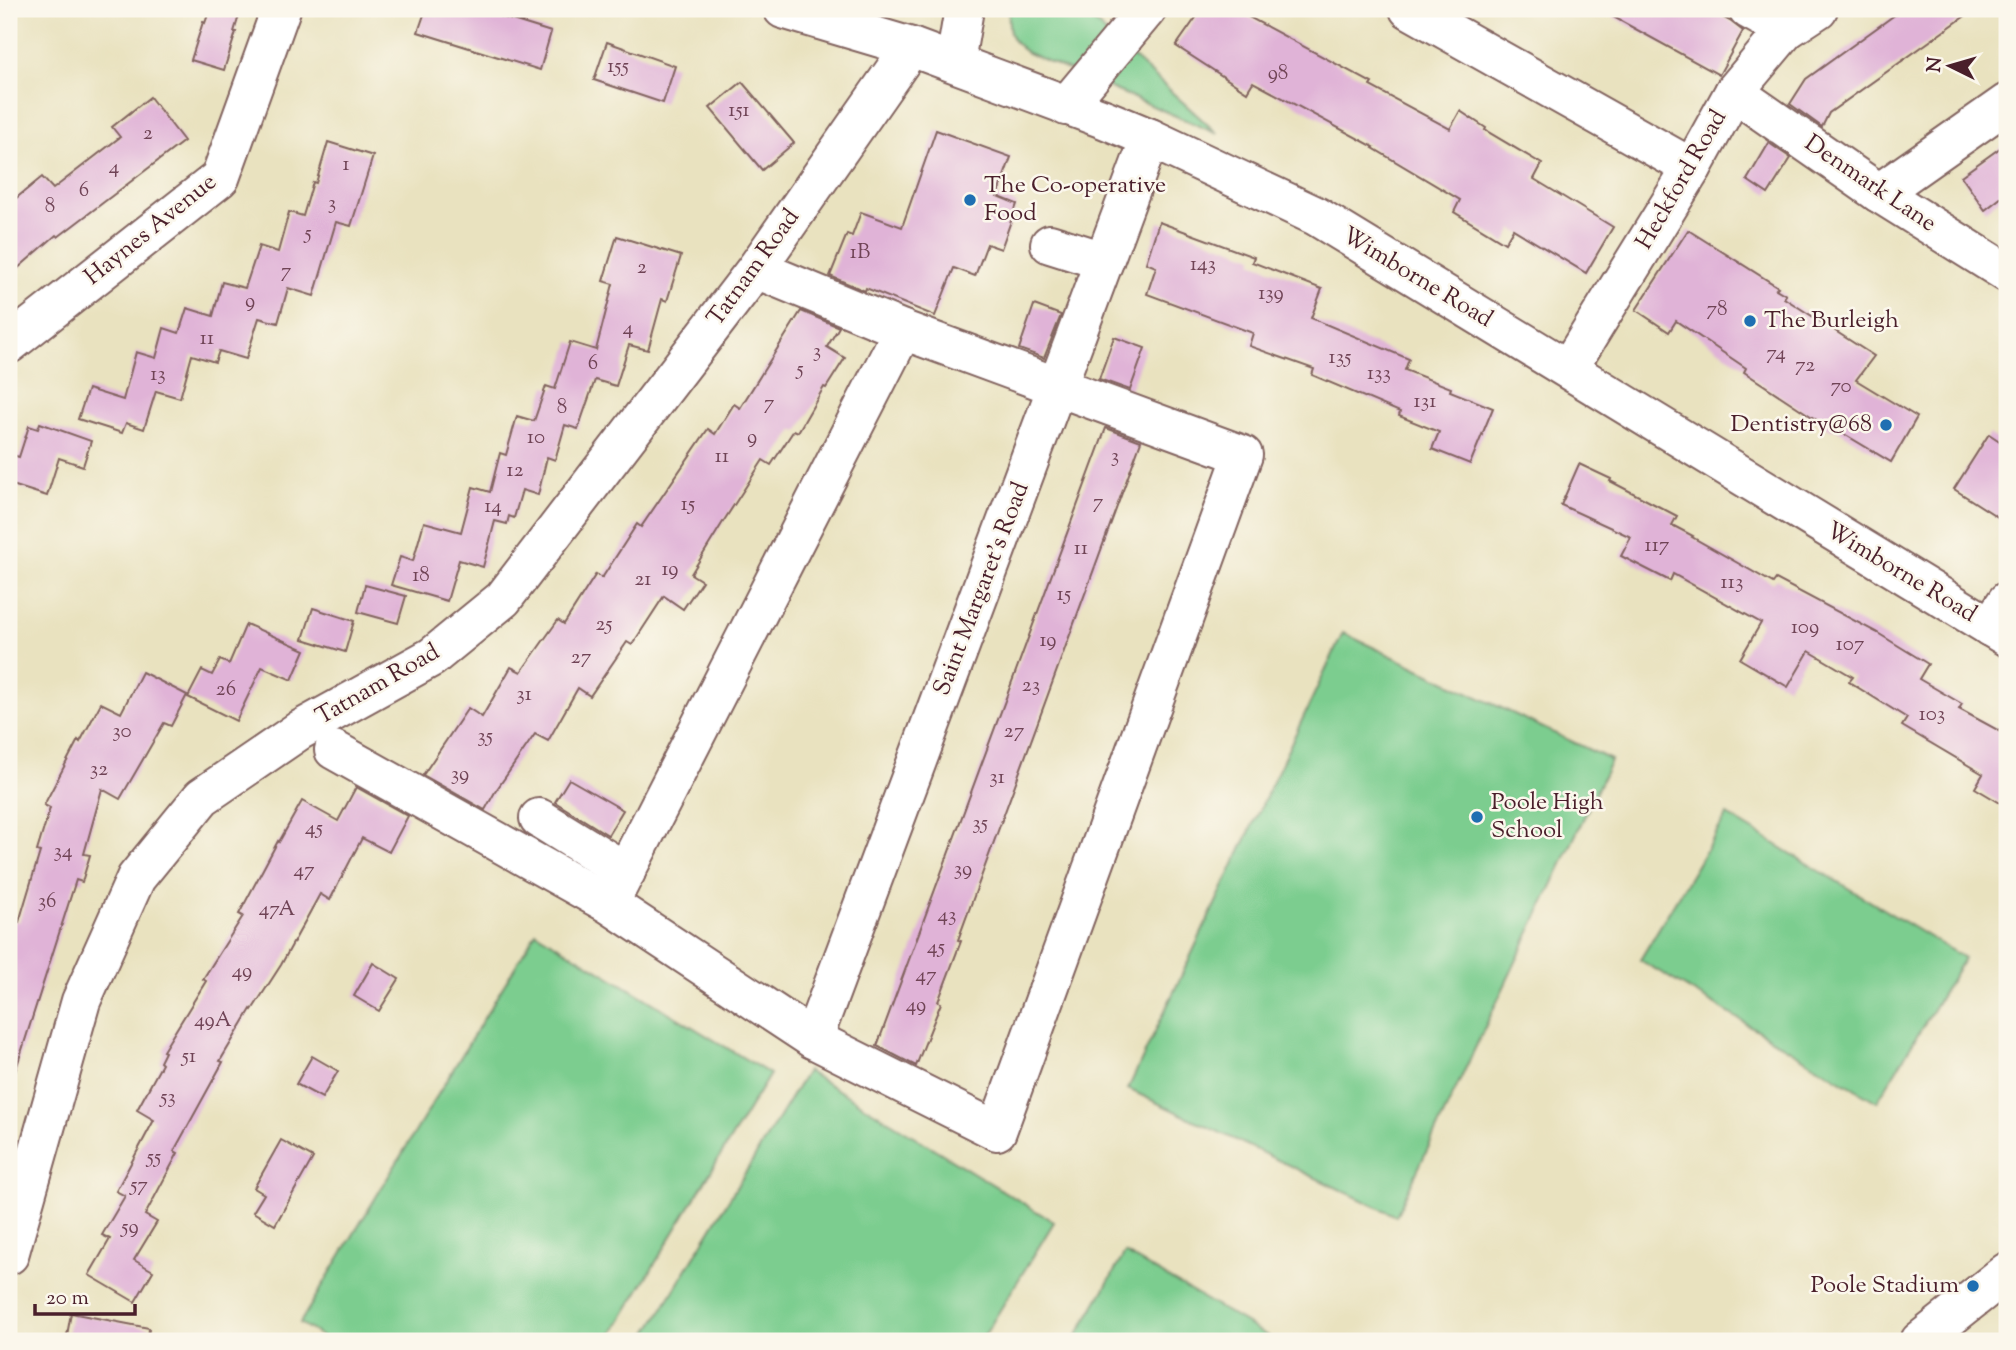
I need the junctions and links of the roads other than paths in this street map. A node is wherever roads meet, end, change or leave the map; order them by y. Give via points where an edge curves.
1 (281, 9) edge
2 (783, 9) edge
3 (964, 9) edge
4 (1147, 9) edge
5 (1409, 9) edge
6 (1748, 9) edge
7 (1818, 9) edge
8 (1786, 30) junction
9 (911, 47) junction
10 (955, 62) junction
11 (1734, 92) junction
12 (2007, 103) edge
13 (1066, 106) junction
14 (1150, 138) junction
15 (1692, 168) junction
16 (1879, 192) junction
17 (1050, 244) dead end
18 (1104, 261) junction
19 (756, 269) junction
20 (2007, 273) edge
21 (903, 330) junction
22 (9, 344) edge
23 (1568, 369) junction
24 (1058, 387) junction
25 (2002, 622) edge
26 (334, 750) dead end
27 (539, 818) dead end
28 (618, 888) junction
29 (813, 1039) junction
30 (9, 1255) edge
31 (2007, 1272) edge
32 (1920, 1341) edge

1 - 22 street, Haynes Avenue via 220,178
2 - 9 street, Wimborne Road
3 - 10 street
4 - 13 street
5 - 15 street
6 - 8 street
7 - 8 street, Heckford Road
8 - 11 street, Heckford Road
9 - 10 street, Wimborne Road
9 - 19 street, Tatnam Road
10 - 13 street, Wimborne Road
11 - 15 street, Heckford Road
11 - 16 street, Denmark Lane
12 - 16 street
13 - 14 street, Wimborne Road
14 - 18 street, Saint Margaret's Road
14 - 23 street, Wimborne Road via 1316,216
15 - 23 street, Heckford Road
16 - 20 street, Denmark Lane
17 - 18 street
18 - 24 street, Saint Margaret's Road
19 - 21 street
19 - 30 street, Tatnam Road via 503,599 432,657 300,730 202,797 136,878 81,1001
21 - 24 street
21 - 28 street
23 - 25 street, Wimborne Road
24 - 29 street, Saint Margaret's Road
24 - 29 street via 1242,455 997,1131
26 - 28 street
27 - 28 street
28 - 29 street
31 - 32 street

